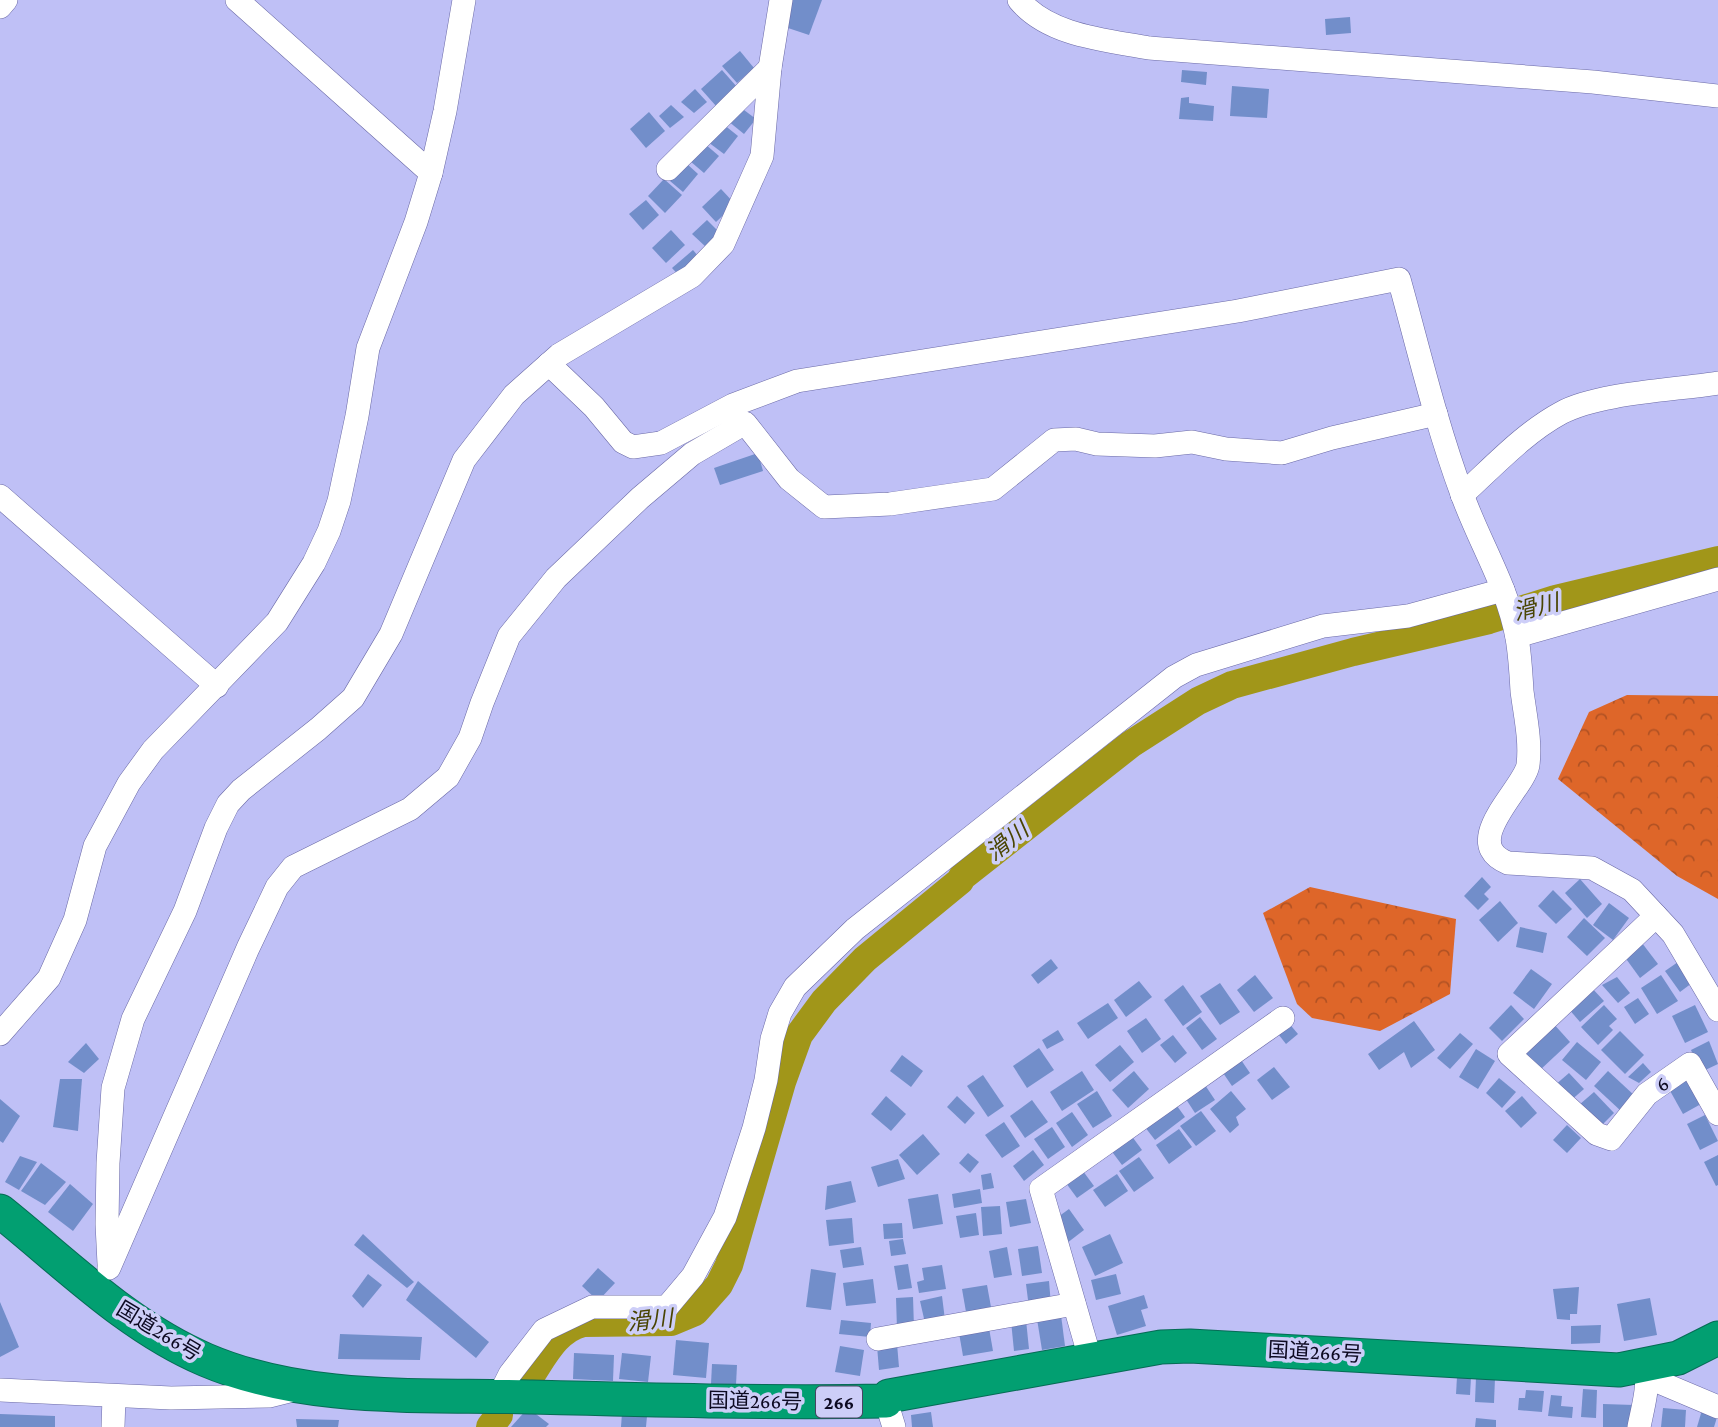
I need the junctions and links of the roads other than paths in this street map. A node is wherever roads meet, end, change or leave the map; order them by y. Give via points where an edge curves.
1 (6, 0) edge
2 (236, 0) edge
3 (464, 0) edge
4 (781, 0) edge
5 (1019, 0) edge
6 (0, 7) edge
7 (770, 68) junction
8 (1718, 96) edge
9 (668, 169) dead end
10 (431, 173) junction
11 (549, 364) junction
12 (1718, 383) edge
13 (1436, 414) junction
14 (1462, 495) junction
15 (0, 496) edge
16 (1718, 579) edge
17 (1503, 591) junction
18 (1517, 636) junction
19 (217, 686) junction
20 (1656, 916) junction
21 (1718, 1010) edge
22 (1283, 1018) dead end
23 (0, 1034) edge
24 (1718, 1114) edge
25 (0, 1211) edge
26 (109, 1268) junction
27 (1074, 1304) junction
28 (120, 1309) junction
29 (1718, 1338) edge
30 (878, 1339) dead end
31 (1090, 1359) junction
32 (1646, 1371) junction
33 (306, 1388) junction
34 (0, 1390) edge
35 (499, 1396) junction
36 (114, 1397) junction
37 (1718, 1407) edge
38 (890, 1414) edge
39 (113, 1427) edge
40 (1639, 1427) edge

1 - 6 street
2 - 10 street
3 - 10 street
4 - 7 street
5 - 8 street via 1051,24 1088,37 1149,48
7 - 9 street
7 - 11 street via 762,156 723,244 692,276
10 - 19 street via 368,348 329,531 277,622
11 - 13 street via 633,447 661,443 733,405 797,381 1238,311 1399,279
11 - 26 street via 514,396 464,460 391,634 353,698 241,790 216,828 185,911 133,1019 113,1088
12 - 14 street via 1606,398 1562,412
13 - 14 street
13 - 26 street via 1283,453 1192,442 1155,446 1054,440 993,488 890,504 824,507 789,479 745,424 692,454 555,578 521,620 509,636 470,738 448,777 410,809 293,867 276,887
14 - 17 street
15 - 19 street
16 - 18 street
17 - 18 street
17 - 35 street via 1408,616 1323,626 1196,665 1163,686 855,929 795,987 780,1013 738,1181 694,1276 667,1307 592,1307 544,1330
18 - 20 street via 1529,740 1527,768 1498,812 1491,847 1508,863 1592,868 1632,890
19 - 23 street via 153,750 129,783 94,846 75,920 49,978
20 - 21 street via 1673,934
20 - 24 street, 6 via 1509,1054 1597,1134 1611,1139 1647,1094 1690,1064
22 - 27 street via 1041,1189
25 - 28 highway, 国道266号 / 266
26 - 28 street
27 - 30 street
27 - 31 street
28 - 33 highway, 国道266号 / 266 via 205,1360
29 - 32 highway, 国道266号 / 266
31 - 32 highway, 国道266号 / 266 via 1190,1346
31 - 38 highway, 国道266号 / 266 via 890,1396
32 - 37 street
32 - 40 street
33 - 35 highway, 国道266号 / 266
33 - 36 street via 268,1396
34 - 36 street
35 - 38 highway, 国道266号 / 266 via 796,1403
36 - 39 street

